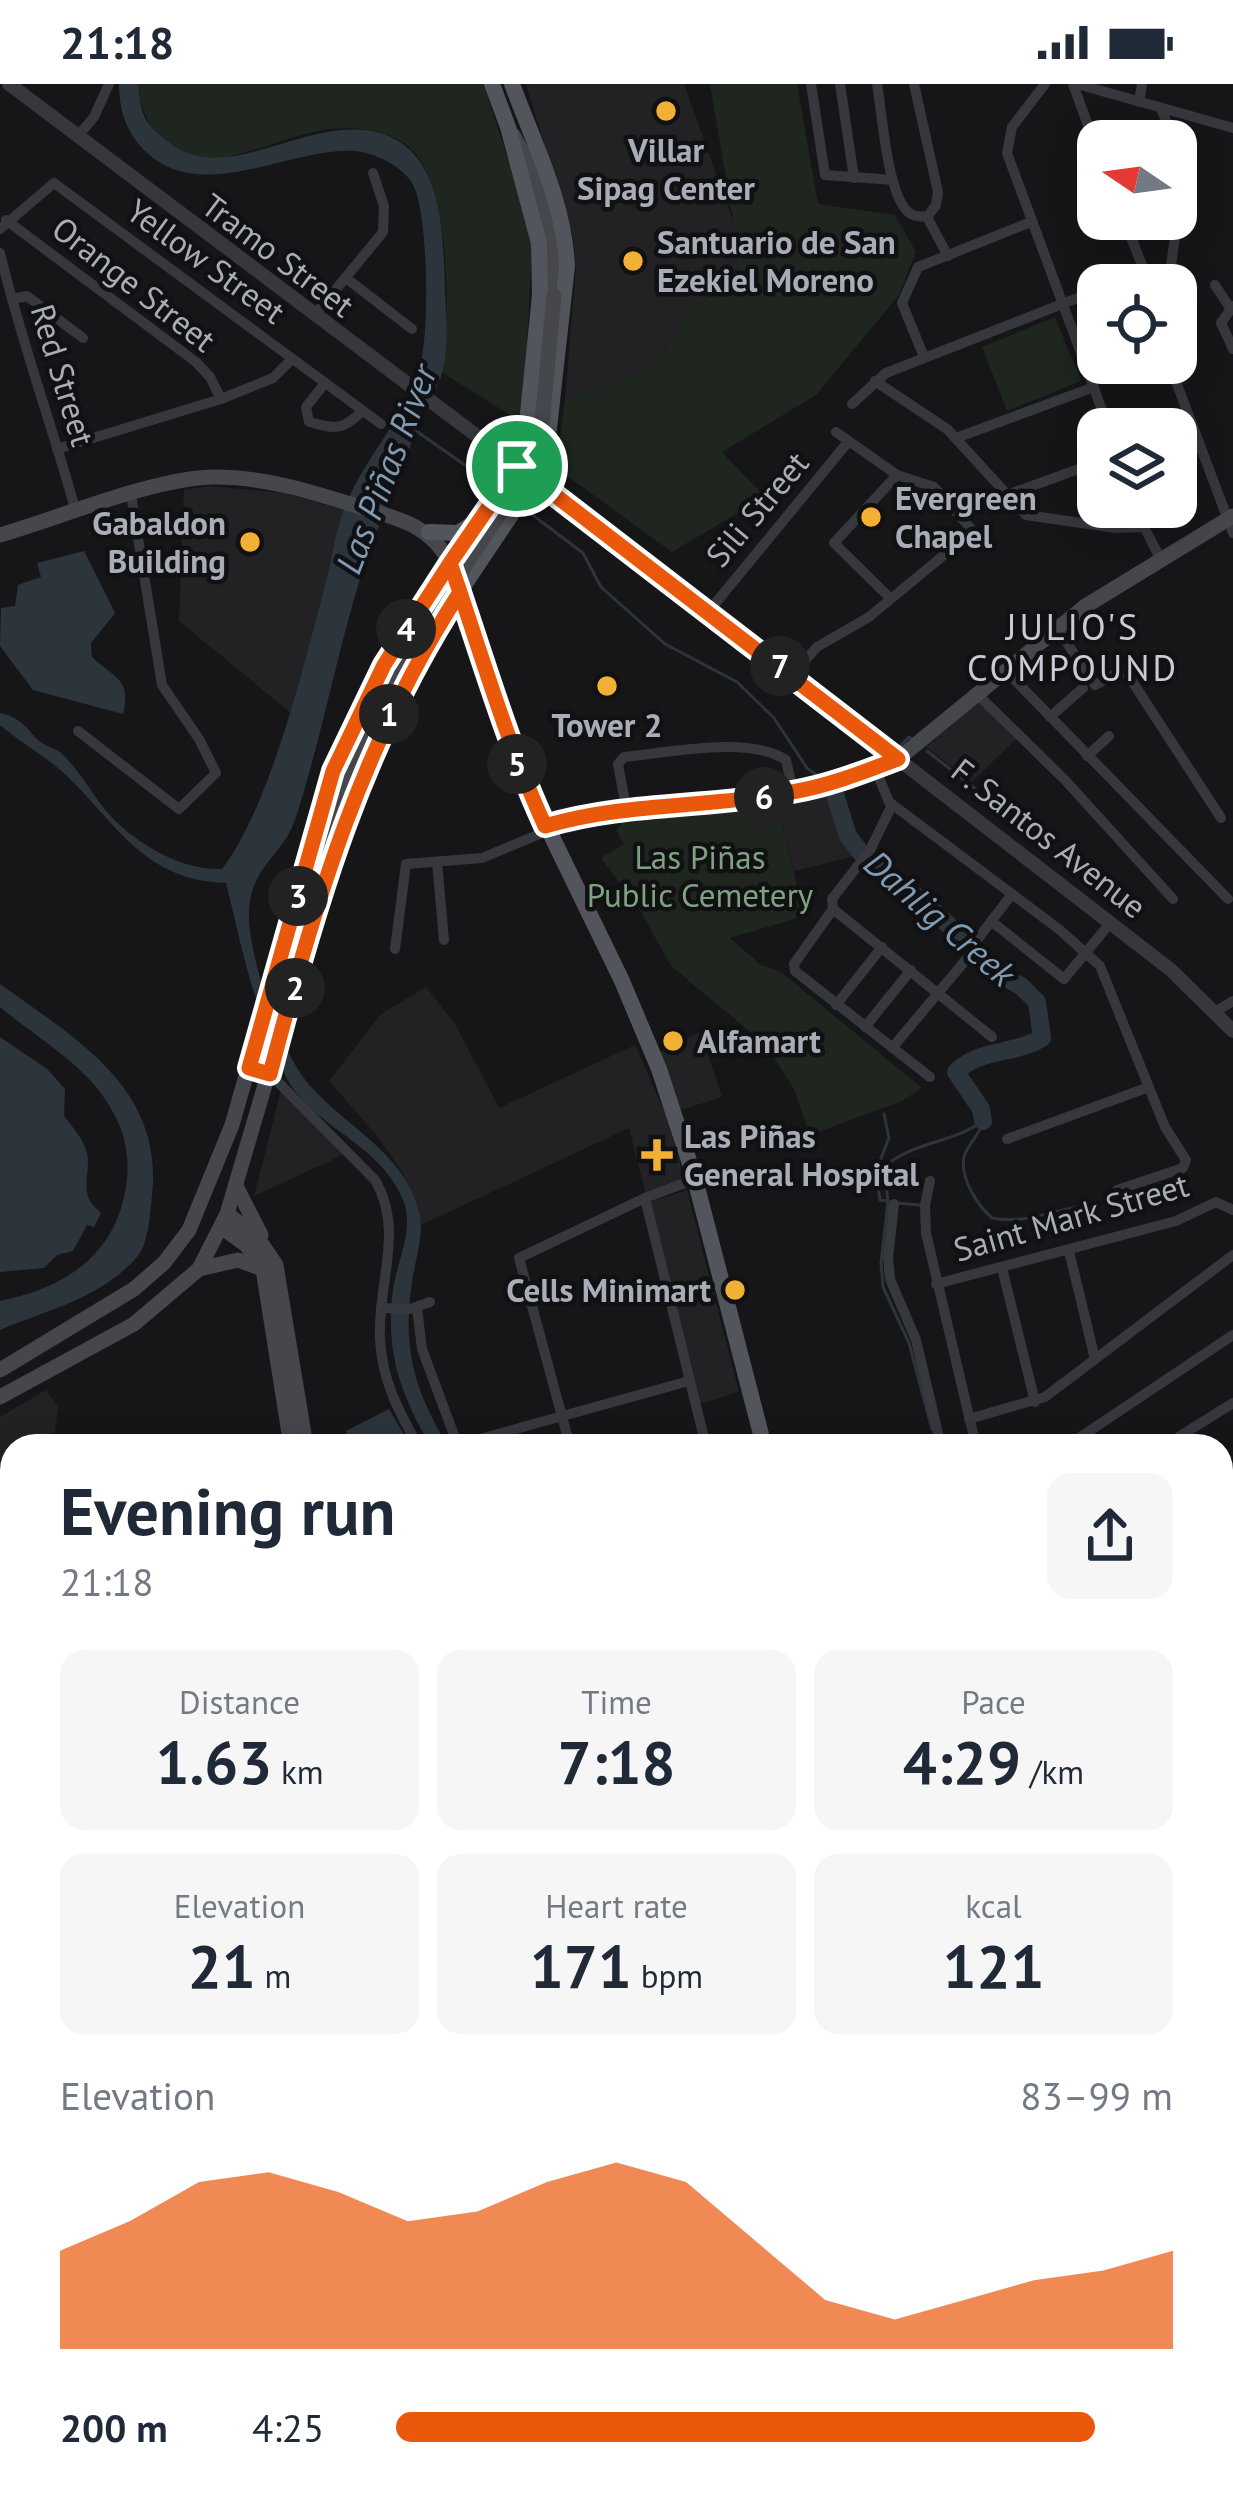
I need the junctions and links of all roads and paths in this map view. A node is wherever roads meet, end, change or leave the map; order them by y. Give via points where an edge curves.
1 (9, 84) edge
2 (110, 84) edge
3 (492, 84) edge
4 (512, 84) edge
5 (811, 84) edge
6 (840, 84) edge
7 (877, 84) edge
8 (914, 84) edge
9 (1046, 84) edge
10 (1075, 84) edge
11 (1142, 84) edge
12 (1139, 102) junction
13 (1161, 108) junction
14 (1087, 120) edge
15 (1166, 120) edge
16 (518, 125) junction
17 (1233, 128) edge
18 (77, 137) junction
19 (373, 173) dead end
20 (854, 178) junction
21 (893, 181) junction
22 (927, 217) junction
23 (1031, 222) junction
24 (3, 225) edge
25 (0, 253) edge
26 (948, 256) junction
27 (346, 278) junction
28 (1215, 285) dead end
29 (1077, 298) edge
30 (12, 299) junction
31 (1062, 303) junction
32 (1231, 307) edge
33 (314, 316) junction
34 (412, 329) dead end
35 (83, 338) dead end
36 (1233, 349) edge
37 (924, 357) junction
38 (292, 359) junction
39 (875, 381) junction
40 (325, 383) junction
41 (1177, 384) edge
42 (1094, 387) junction
43 (221, 399) junction
44 (852, 404) dead end
45 (1102, 408) edge
46 (362, 411) junction
47 (381, 424) dead end
48 (836, 432) dead end
49 (956, 438) junction
50 (848, 442) junction
51 (57, 449) junction
52 (1077, 470) edge
53 (513, 473) junction
54 (897, 475) junction
55 (532, 487) junction
56 (130, 495) junction
57 (1007, 495) junction
58 (492, 504) junction
59 (76, 512) junction
60 (1077, 522) edge
61 (1231, 523) edge
62 (1145, 528) edge
63 (429, 532) junction
64 (0, 536) edge
65 (1160, 558) junction
66 (450, 563) junction
67 (460, 592) junction
68 (890, 598) junction
69 (709, 611) junction
70 (1057, 628) junction
71 (1006, 671) junction
72 (792, 675) junction
73 (1083, 688) dead end
74 (977, 694) junction
75 (1050, 717) junction
76 (78, 731) dead end
77 (1109, 736) dead end
78 (1087, 756) junction
79 (898, 759) junction
80 (875, 768) junction
81 (793, 792) junction
82 (892, 805) junction
83 (626, 808) junction
84 (333, 818) junction
85 (1221, 818) dead end
86 (546, 828) junction
87 (309, 859) junction
88 (437, 862) junction
89 (330, 864) junction
90 (1012, 894) junction
91 (1173, 899) dead end
92 (1228, 899) dead end
93 (833, 909) junction
94 (991, 921) junction
95 (1111, 922) junction
96 (444, 940) dead end
97 (977, 940) dead end
98 (882, 947) junction
99 (395, 950) dead end
100 (1087, 952) junction
101 (969, 956) dead end
102 (910, 970) junction
103 (938, 993) junction
104 (1233, 1001) edge
105 (836, 1005) junction
106 (1215, 1012) junction
107 (865, 1027) junction
108 (1233, 1031) edge
109 (992, 1036) dead end
110 (892, 1048) junction
111 (249, 1068) junction
112 (271, 1070) junction
113 (930, 1077) dead end
114 (1149, 1087) junction
115 (1007, 1139) dead end
116 (695, 1179) junction
117 (930, 1181) dead end
118 (236, 1186) junction
119 (1117, 1190) dead end
120 (645, 1198) junction
121 (894, 1204) dead end
122 (1233, 1210) edge
123 (224, 1220) junction
124 (268, 1248) junction
125 (1069, 1251) junction
126 (1233, 1255) edge
127 (1002, 1268) junction
128 (199, 1269) junction
129 (262, 1269) junction
130 (936, 1284) junction
131 (430, 1302) dead end
132 (384, 1308) junction
133 (413, 1309) junction
134 (1233, 1335) edge
135 (1095, 1359) junction
136 (0, 1370) edge
137 (689, 1381) junction
138 (0, 1397) edge
139 (1035, 1402) junction
140 (1233, 1402) edge
141 (563, 1418) junction
142 (969, 1419) junction
143 (289, 1434) edge
144 (304, 1434) edge
145 (412, 1434) edge
146 (454, 1434) edge
147 (503, 1434) edge
148 (567, 1434) edge
149 (703, 1434) edge
150 (761, 1434) edge
151 (938, 1434) edge
152 (973, 1434) edge
153 (1085, 1434) edge
154 (1185, 1434) edge

1 - 18 street, Tramo Street
2 - 18 street
3 - 16 main road
4 - 16 main road
5 - 20 street via 825,175
6 - 20 street
7 - 21 street
8 - 22 street via 938,192
9 - 23 street via 1007,142
10 - 12 street
10 - 14 street
11 - 12 street
12 - 13 street
13 - 15 street
13 - 17 street
16 - 53 main road via 541,268 526,440
16 - 55 main road via 547,167 567,266 550,446
16 - 84 main road, bridge via 553,233 554,296 535,458 414,642 370,721
18 - 33 street, Tramo Street
19 - 27 street via 382,232
20 - 21 street
21 - 22 street via 908,212
22 - 26 street
23 - 26 street
23 - 31 street
24 - 38 street, Yellow Street via 54,183
24 - 43 street, Orange Street via 196,362
25 - 30 street, Red Street
26 - 37 street via 918,267 902,303
27 - 33 street
27 - 34 street
28 - 32 street
29 - 31 street
30 - 35 street via 27,296
30 - 51 street, Red Street
31 - 37 street
31 - 42 street
32 - 36 street via 1221,329
33 - 53 street, Tramo Street
37 - 39 street
38 - 40 street, Yellow Street
38 - 43 street via 273,378
39 - 44 street
39 - 49 street
40 - 46 street, Yellow Street
40 - 46 street via 306,406 309,422 337,430
41 - 61 street
42 - 45 street
42 - 49 street
43 - 51 street
46 - 47 street, Yellow Street
48 - 50 street
49 - 57 street
50 - 54 street
50 - 69 street, Sili Street
51 - 59 street, Red Street
52 - 57 street
53 - 55 main road, F. Santos Avenue
53 - 58 main road
54 - 68 street via 834,543
54 - 68 street via 934,488 973,531
55 - 67 main road
55 - 69 main road, F. Santos Avenue
56 - 59 main road
56 - 63 main road via 212,476 274,482
56 - 76 street via 162,686 216,773 179,809
57 - 60 street via 1026,515
58 - 63 main road via 464,530
58 - 66 main road
59 - 64 main road
61 - 65 main road
62 - 65 street
63 - 66 main road
65 - 70 main road
66 - 67 main road
66 - 87 main road via 345,743
67 - 86 main road
67 - 89 main road via 382,728
68 - 72 street via 817,647
69 - 72 main road, F. Santos Avenue
70 - 71 main road
70 - 85 street via 1095,685 1127,675
71 - 74 main road
71 - 75 street
72 - 79 main road, F. Santos Avenue
73 - 75 street
74 - 79 main road
74 - 91 street
75 - 78 street
77 - 78 street
78 - 92 street
79 - 80 main road
79 - 95 street, F. Santos Avenue
80 - 81 main road
80 - 82 street
81 - 83 main road
81 - 83 street via 778,755 735,747 624,757 618,764
82 - 90 street
82 - 93 street via 832,898
83 - 86 main road
84 - 87 main road
84 - 89 main road
86 - 88 street via 482,858
86 - 116 main road via 636,1012
87 - 111 main road
88 - 96 street
88 - 99 street via 406,865
89 - 112 main road
90 - 94 street
90 - 100 street
93 - 98 street
93 - 105 street via 794,964
94 - 97 street
94 - 100 street via 1063,979
95 - 100 street
95 - 106 street, F. Santos Avenue
98 - 102 street
98 - 105 street
100 - 114 street via 1111,985
101 - 103 street
102 - 103 street
102 - 107 street
103 - 109 street
103 - 110 street
104 - 106 street
105 - 107 street
106 - 108 street, F. Santos Avenue
107 - 110 street
110 - 113 street
111 - 112 main road
111 - 136 main road via 203,1201 178,1247 134,1289
112 - 118 main road
112 - 132 street via 385,1196 391,1232
114 - 115 street
114 - 119 street via 1185,1166
116 - 120 street
116 - 150 main road
117 - 130 street via 925,1205
118 - 123 main road
118 - 124 main road
120 - 137 street
120 - 141 street via 519,1258
121 - 151 street via 890,1279 916,1340
122 - 125 street, Saint Mark Street via 1221,1202
123 - 124 main road
123 - 128 main road
123 - 129 main road
124 - 144 main road
125 - 127 street, Saint Mark Street
125 - 135 street
126 - 135 street
127 - 130 street, Saint Mark Street
127 - 139 street
128 - 129 main road via 238,1260
128 - 138 main road via 134,1324
129 - 143 main road
130 - 142 street
131 - 133 street
132 - 133 street
132 - 145 street via 386,1382
133 - 146 street
134 - 153 street
135 - 139 street
137 - 141 street
137 - 149 street
139 - 142 street
140 - 154 street
141 - 147 street
141 - 148 street
142 - 152 street

